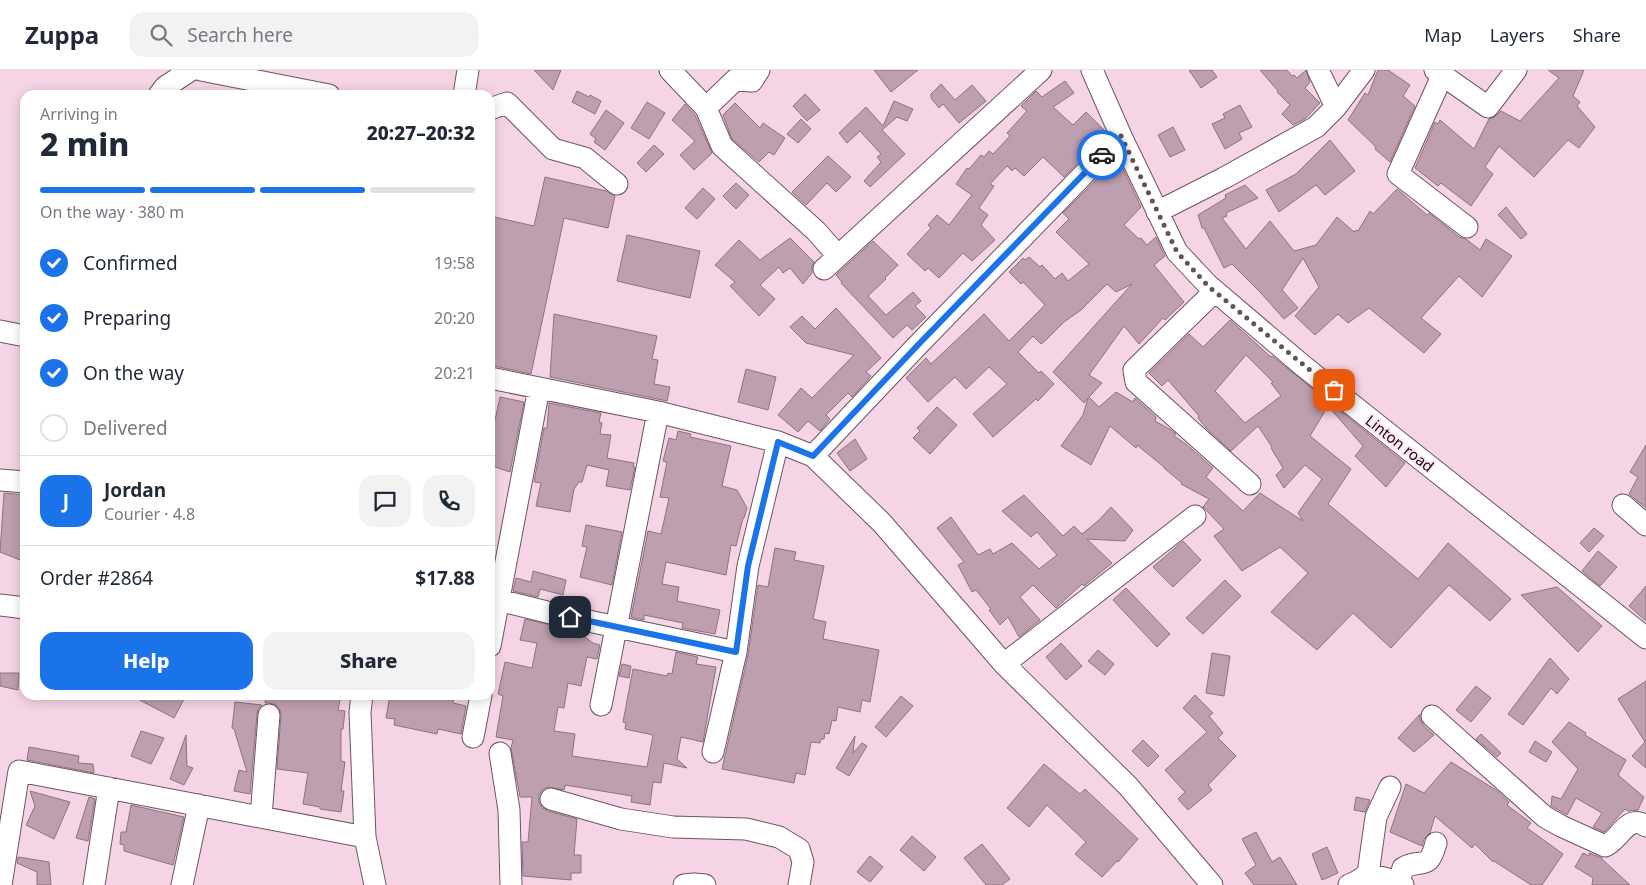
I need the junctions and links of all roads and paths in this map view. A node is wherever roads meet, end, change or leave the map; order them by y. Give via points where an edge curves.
1 (191, 70) edge
2 (202, 70) edge
3 (468, 70) edge
4 (670, 70) edge
5 (759, 70) edge
6 (1041, 70) edge
7 (1092, 70) edge
8 (1318, 70) edge
9 (1364, 70) edge
10 (1516, 70) edge
11 (1439, 73) edge
12 (266, 76) edge
13 (162, 90) edge
14 (312, 90) edge
15 (465, 90) edge
16 (495, 107) edge
17 (1336, 107) junction
18 (706, 108) junction
19 (1121, 136) junction
20 (617, 184) dead end
21 (1157, 212) junction
22 (1466, 227) dead end
23 (1215, 291) junction
24 (0, 331) edge
25 (20, 335) edge
26 (495, 379) edge
27 (539, 388) junction
28 (658, 412) junction
29 (778, 442) junction
30 (813, 456) junction
31 (0, 480) edge
32 (20, 482) edge
33 (1250, 484) dead end
34 (1623, 505) dead end
35 (1195, 516) dead end
36 (1646, 525) edge
37 (495, 594) edge
38 (495, 599) edge
39 (0, 605) edge
40 (20, 607) edge
41 (617, 626) junction
42 (1646, 638) edge
43 (736, 652) junction
44 (1004, 664) junction
45 (361, 700) edge
46 (480, 700) edge
47 (601, 705) dead end
48 (269, 715) dead end
49 (1432, 716) dead end
50 (473, 737) dead end
51 (713, 752) dead end
52 (500, 753) dead end
53 (1390, 787) dead end
54 (108, 788) junction
55 (551, 799) dead end
56 (199, 805) junction
57 (261, 817) junction
58 (1646, 826) edge
59 (365, 837) junction
60 (1436, 844) dead end
61 (1368, 874) junction
62 (372, 876) edge
63 (1401, 884) edge
64 (1, 885) edge
65 (94, 885) edge
66 (182, 885) edge
67 (384, 885) edge
68 (511, 885) edge
69 (799, 885) edge
70 (1212, 885) edge
71 (1349, 885) edge

1 - 13 street
2 - 12 street
3 - 15 street
4 - 18 street
5 - 18 street via 752,81 736,80
6 - 18 street via 831,262 816,231 722,146
7 - 19 street, Linton road
8 - 17 street
9 - 17 street
10 - 11 street via 1488,107
11 - 22 street via 1398,174
12 - 14 street
16 - 20 street via 507,103 553,149 585,158
17 - 21 street via 1316,127
19 - 21 street, Linton road
19 - 30 street
21 - 23 street, Linton road via 1177,252
23 - 33 street via 1134,370 1136,382
23 - 42 street, Linton road via 1302,365
24 - 25 street
26 - 27 street
27 - 28 street
27 - 37 street
28 - 29 street
28 - 41 street
29 - 30 street
29 - 43 street via 748,566
30 - 44 street via 882,523
31 - 32 street
34 - 36 street
35 - 44 street
38 - 41 street
39 - 40 street
41 - 43 street
41 - 47 street
43 - 51 street
44 - 70 street via 1128,786
45 - 59 street
46 - 50 street
48 - 57 street
49 - 58 street via 1545,817 1560,826 1605,846 1634,822
52 - 68 street via 509,810
53 - 61 street via 1376,817
54 - 56 street
54 - 64 street via 19,771
54 - 65 street
55 - 69 street via 621,820 673,827 746,829 779,837 799,849 803,862
56 - 57 street
56 - 66 street
57 - 59 street
59 - 62 street
60 - 63 street via 1432,857 1426,862 1403,868
61 - 63 street
61 - 71 street
62 - 67 street

